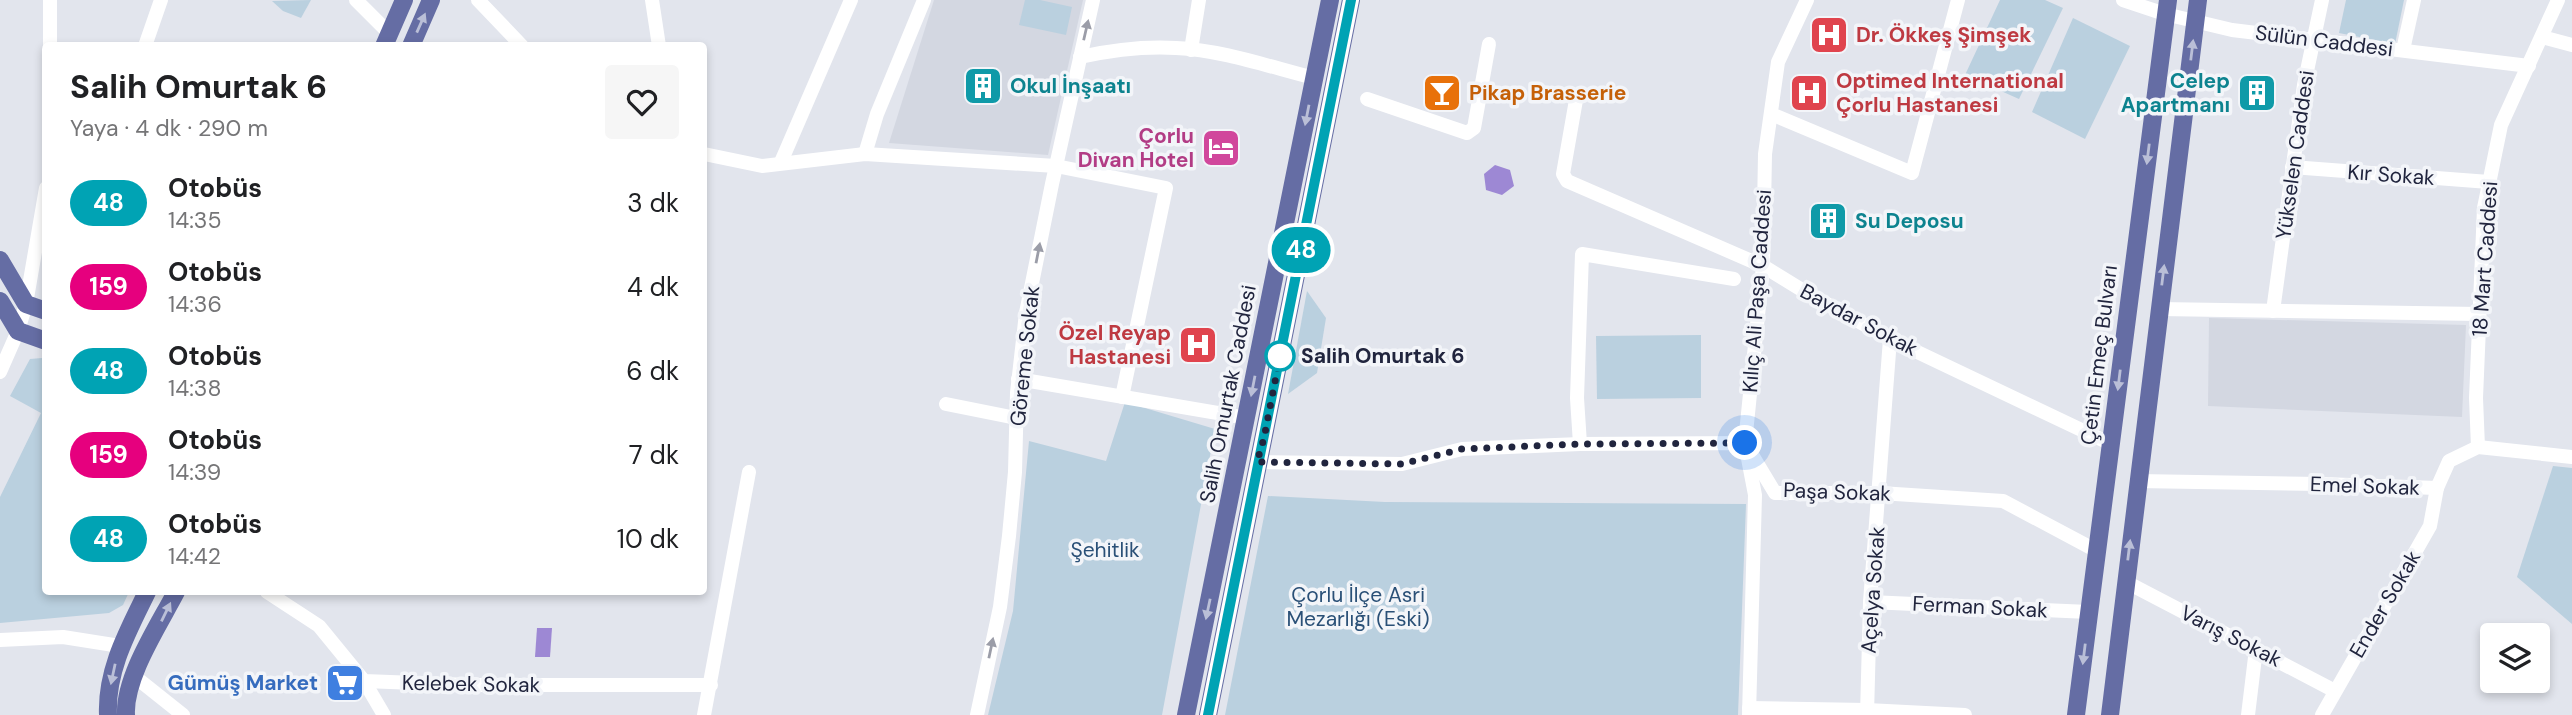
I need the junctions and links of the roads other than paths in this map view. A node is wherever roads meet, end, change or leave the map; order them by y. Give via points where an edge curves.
1 (50, 0) edge
2 (161, 0) edge
3 (356, 0) edge
4 (404, 0) edge
5 (431, 0) edge
6 (478, 0) edge
7 (652, 0) edge
8 (851, 0) edge
9 (924, 0) edge
10 (1093, 0) edge
11 (1199, 0) edge
12 (1330, 0) edge
13 (1351, 0) edge
14 (1807, 0) edge
15 (1958, 0) edge
16 (2123, 0) edge
17 (2198, 0) edge
18 (2322, 0) edge
19 (2414, 0) edge
20 (2558, 0) edge
21 (2166, 7) edge
22 (2196, 21) junction
23 (2542, 37) junction
24 (387, 39) edge
25 (2313, 39) junction
26 (50, 42) edge
27 (146, 42) edge
28 (413, 42) edge
29 (518, 42) edge
30 (658, 42) edge
31 (1489, 44) dead end
32 (2572, 45) edge
33 (1191, 50) junction
34 (2403, 50) junction
35 (1080, 57) junction
36 (2529, 66) junction
37 (1314, 78) junction
38 (1367, 99) dead end
39 (1576, 100) dead end
40 (1771, 114) junction
41 (865, 154) junction
42 (707, 155) edge
43 (780, 162) junction
44 (1056, 166) junction
45 (2292, 167) junction
46 (2489, 182) junction
47 (42, 211) edge
48 (0, 260) edge
49 (1763, 266) junction
50 (1734, 279) dead end
51 (0, 301) edge
52 (26, 304) junction
53 (2159, 309) junction
54 (42, 310) edge
55 (2273, 311) junction
56 (2479, 314) junction
57 (18, 331) junction
58 (1890, 339) junction
59 (42, 340) edge
60 (0, 372) edge
61 (1018, 379) junction
62 (1122, 397) junction
63 (946, 404) dead end
64 (1016, 418) junction
65 (1247, 418) junction
66 (1745, 443) junction
67 (1580, 444) junction
68 (2111, 444) junction
69 (2478, 447) junction
70 (2572, 457) edge
71 (1257, 462) junction
72 (749, 472) dead end
73 (2137, 481) junction
74 (2437, 488) junction
75 (1880, 493) junction
76 (2097, 551) junction
77 (2126, 582) junction
78 (146, 595) edge
79 (174, 595) edge
80 (272, 595) edge
81 (1870, 602) junction
82 (2089, 612) junction
83 (3, 640) edge
84 (120, 646) junction
85 (2256, 649) junction
86 (0, 655) edge
87 (134, 676) junction
88 (364, 681) junction
89 (711, 685) junction
90 (2335, 691) junction
91 (126, 711) edge
92 (1749, 712) edge
93 (1867, 713) edge
94 (108, 715) edge
95 (183, 715) edge
96 (384, 715) edge
97 (704, 715) edge
98 (977, 715) edge
99 (1186, 715) edge
100 (1208, 715) edge
101 (1965, 715) edge
102 (2076, 715) edge
103 (2110, 715) edge
104 (2248, 715) edge
105 (2322, 715) edge

1 - 26 street
2 - 27 street
3 - 24 street
4 - 24 main road
28 -> 5 main road
6 - 29 street
7 - 30 street
8 - 43 street
9 - 41 street
35 -> 10 street, Göreme Sokak
11 - 33 street
12 - 37 main road, Salih Omurtak Caddesi
13 - 71 main road, Salih Omurtak Caddesi
14 - 40 street, Kılıç Ali Paşa Caddesi via 1778,62
15 - 40 street via 1912,173
16 - 21 street, Sülün Caddesi
17 - 22 main road
18 - 25 street, Yükselen Caddesi
19 - 34 street
20 - 23 street, 18 Mart Caddesi
21 - 22 street, Sülün Caddesi
21 -> 68 main road, Çetin Emeç Bulvarı
22 - 25 street, Sülün Caddesi
53 -> 22 main road
23 - 32 street
23 - 36 street, 18 Mart Caddesi
25 - 34 street, Sülün Caddesi
25 - 45 street, Yükselen Caddesi
31 - 38 street via 1474,128 1467,133
33 - 35 street via 1149,47
33 - 37 street
34 - 36 street, Sülün Caddesi
35 - 44 street, Göreme Sokak
36 - 46 street, 18 Mart Caddesi via 2501,125
37 -> 65 main road, Salih Omurtak Caddesi
39 - 49 street, Baydar Sokak via 1563,174 1567,181
40 - 49 street, Kılıç Ali Paşa Caddesi via 1765,154
41 - 43 street
41 - 44 street
42 - 43 street via 762,166
61 -> 44 street, Göreme Sokak via 1026,313
44 - 62 street via 1166,188
45 - 46 street, Kır Sokak
45 - 55 street, Yükselen Caddesi
46 - 56 street, 18 Mart Caddesi
47 - 52 street
48 - 52 main road
49 - 58 street, Baydar Sokak
49 - 66 street, Kılıç Ali Paşa Caddesi
50 - 67 street via 1581,254
51 - 57 main road
52 - 54 main road
52 - 57 street
53 - 55 street
53 - 73 main road
55 - 56 street
56 - 69 street, 18 Mart Caddesi
57 - 59 main road
57 - 60 street
58 - 68 street, Baydar Sokak
58 - 75 street, Açelya Sokak
61 - 62 street
61 - 64 street, Göreme Sokak
62 - 65 street
63 - 64 street
98 -> 64 street, Göreme Sokak via 1002,595
65 -> 99 main road, Salih Omurtak Caddesi
66 - 67 street
66 - 75 street, Paşa Sokak via 1775,493
66 - 92 street, Kılıç Ali Paşa Caddesi via 1755,495
67 - 71 street via 1462,449 1402,464
68 - 76 main road, Çetin Emeç Bulvarı
69 - 70 street
69 - 74 street, Emel Sokak via 2449,461
71 - 100 main road, Salih Omurtak Caddesi
72 - 89 street
73 - 74 street, Emel Sokak
77 -> 73 main road
74 - 90 street, Ender Sokak via 2430,526
75 - 76 street, Paşa Sokak via 2004,501
75 - 81 street, Açelya Sokak
76 - 82 main road, Çetin Emeç Bulvarı
77 - 85 street, Varış Sokak
77 - 103 main road
78 - 84 main road
87 -> 79 main road
80 - 88 street via 319,626
81 - 82 street, Ferman Sokak
81 - 93 street, Açelya Sokak
82 -> 102 main road, Çetin Emeç Bulvarı
83 - 84 street via 64,637
83 - 86 street
84 -> 94 main road
85 - 90 street, Varış Sokak
85 - 104 street
87 - 91 main road
87 - 95 street
88 - 89 street, Kelebek Sokak
88 - 96 street
89 - 97 street
90 - 105 street, Ender Sokak
92 - 93 street
93 - 101 street

